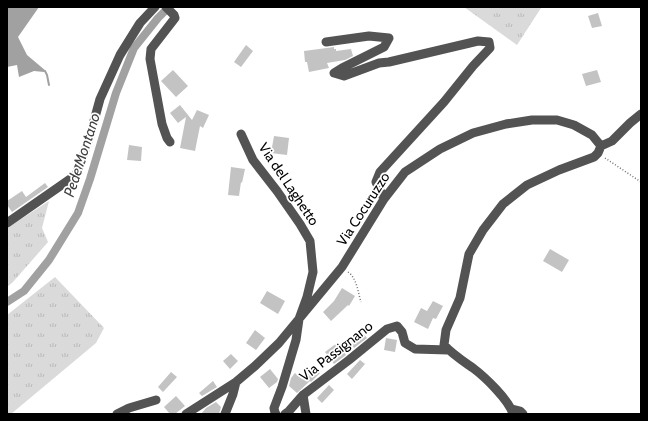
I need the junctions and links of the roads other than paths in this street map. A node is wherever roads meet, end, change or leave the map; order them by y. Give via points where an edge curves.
1 (155, 7) edge
2 (166, 7) edge
3 (326, 42) dead end
4 (641, 114) edge
5 (241, 134) dead end
6 (170, 142) dead end
7 (600, 150) junction
8 (384, 199) junction
9 (7, 223) edge
10 (299, 319) junction
11 (448, 350) junction
12 (236, 382) junction
13 (303, 395) junction
14 (156, 400) dead end
15 (512, 411) edge
16 (117, 414) edge
17 (186, 414) edge
18 (225, 414) edge
19 (276, 414) edge
20 (285, 414) edge
21 (306, 414) edge
22 (523, 414) edge

1 - 9 street via 140,23 120,55 100,99 76,175
2 - 6 street via 175,18 151,49 150,58 162,124
3 - 8 street via 369,36 390,38 384,47 334,73 344,76 379,63 478,41 489,42 490,48 380,172 376,182
4 - 7 street
5 - 10 street, Via del Laghetto via 253,160 310,241 313,272
7 - 8 street, Via Cocuruzzo via 592,135 557,120 506,124 473,133 440,149 405,172
7 - 11 street via 594,157 527,185 503,204 483,230 469,254 460,298 446,330 444,344
8 - 10 street, Via Cocuruzzo via 342,267
10 - 12 street, Via Cocuruzzo via 279,343
10 - 19 street, Via Passignano via 296,340 274,408
11 - 13 street, Via Passignano via 415,348 405,343 402,332 396,326 387,328
11 - 15 street via 500,393
12 - 17 street, Via Cocuruzzo
12 - 18 street
13 - 20 street, Via Passignano
13 - 21 street
14 - 16 street
15 - 22 street via 520,411

